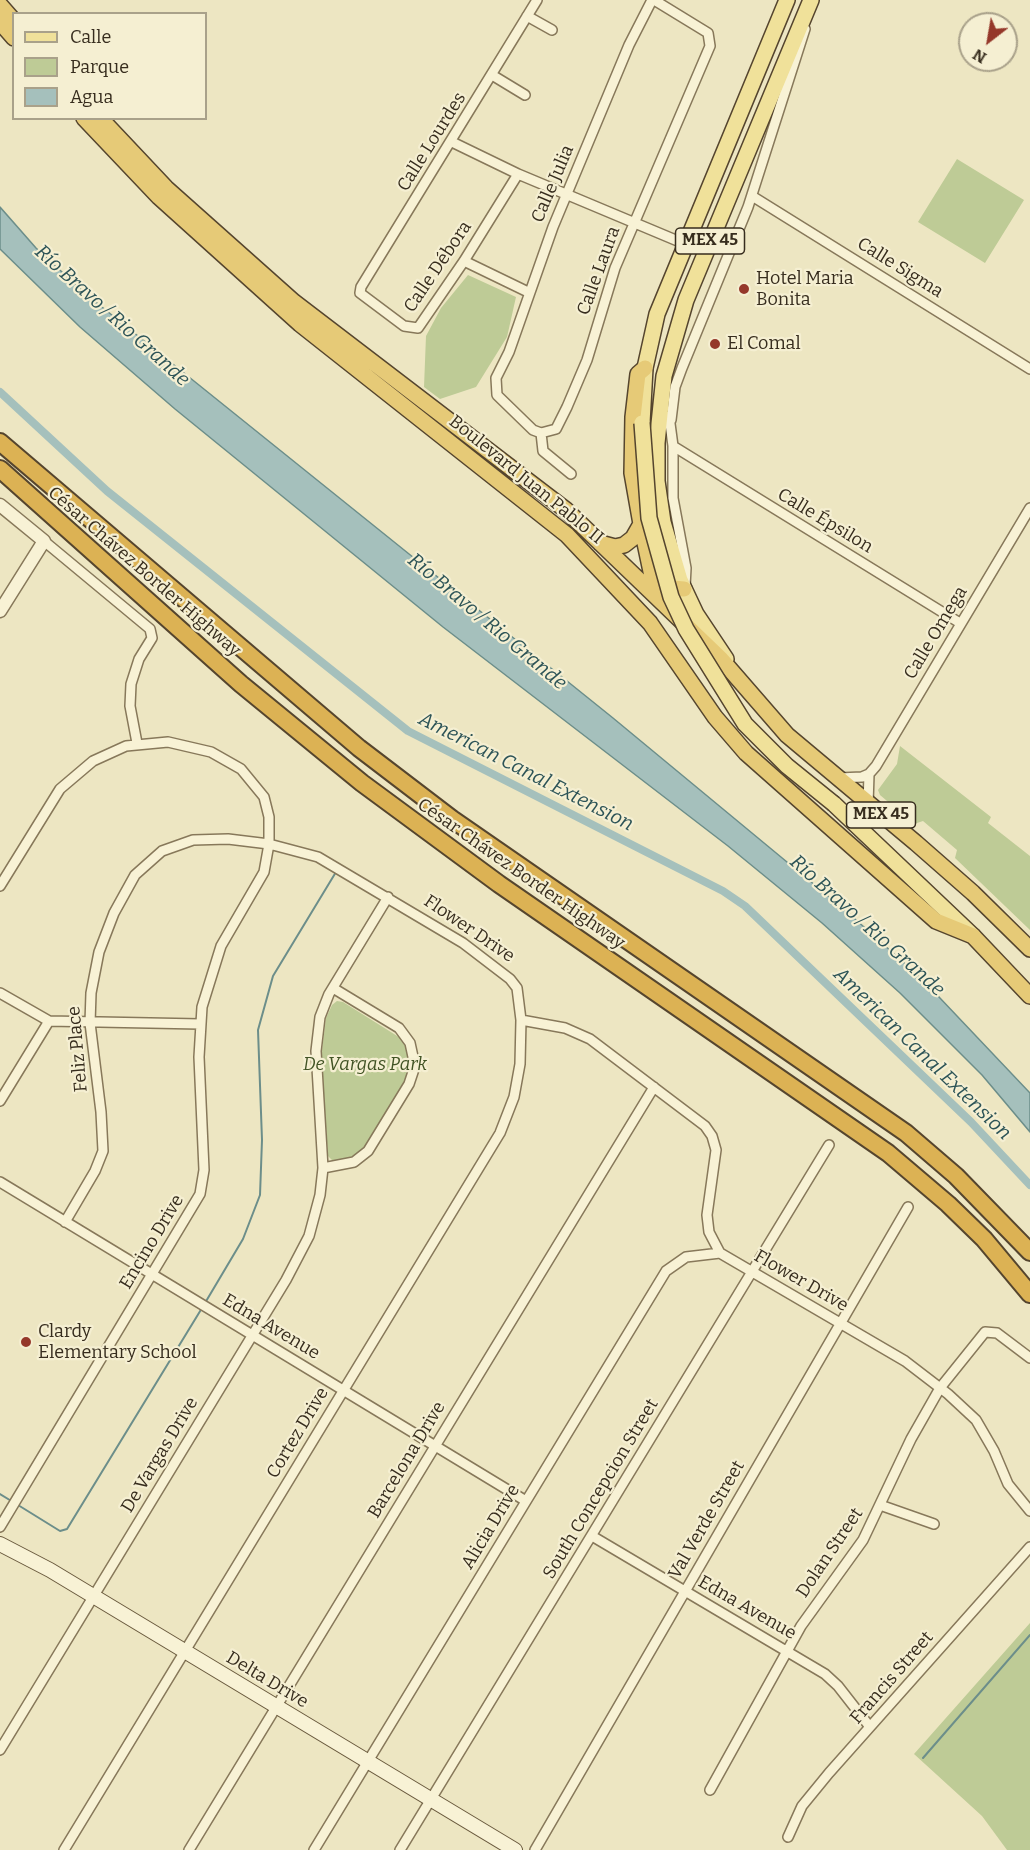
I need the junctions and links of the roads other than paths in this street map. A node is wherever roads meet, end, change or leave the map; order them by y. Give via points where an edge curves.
1 (537, 0) edge
2 (653, 0) edge
3 (788, 0) edge
4 (811, 0) edge
5 (0, 5) edge
6 (527, 16) junction
7 (12, 19) edge
8 (802, 20) junction
9 (0, 22) edge
10 (552, 30) dead end
11 (12, 36) edge
12 (492, 75) junction
13 (525, 95) dead end
14 (86, 120) edge
15 (102, 120) edge
16 (452, 142) junction
17 (518, 174) junction
18 (567, 194) junction
19 (752, 196) junction
20 (634, 223) junction
21 (685, 244) junction
22 (464, 261) junction
23 (528, 291) junction
24 (367, 298) joint
25 (645, 368) junction
26 (1030, 369) edge
27 (662, 394) junction
28 (671, 420) junction
29 (0, 432) edge
30 (541, 433) junction
31 (0, 442) edge
32 (673, 446) junction
33 (0, 469) edge
34 (571, 474) dead end
35 (0, 478) edge
36 (62, 495) junction
37 (34, 501) junction
38 (0, 505) edge
39 (1030, 508) edge
40 (640, 524) junction
41 (44, 541) junction
42 (599, 543) junction
43 (684, 589) junction
44 (0, 611) edge
45 (960, 623) junction
46 (738, 676) junction
47 (137, 743) junction
48 (870, 774) junction
49 (834, 776) junction
50 (868, 805) junction
51 (269, 844) junction
52 (0, 886) edge
53 (388, 897) junction
54 (973, 936) junction
55 (1030, 949) edge
56 (333, 988) junction
57 (0, 993) edge
58 (1030, 996) edge
59 (521, 1020) junction
60 (50, 1021) junction
61 (90, 1023) junction
62 (200, 1024) junction
63 (654, 1087) junction
64 (0, 1101) edge
65 (829, 1145) dead end
66 (323, 1168) junction
67 (0, 1182) edge
68 (908, 1208) dead end
69 (65, 1222) junction
70 (1030, 1252) edge
71 (720, 1253) junction
72 (752, 1273) junction
73 (152, 1274) junction
74 (1030, 1294) edge
75 (840, 1325) junction
76 (252, 1335) junction
77 (1030, 1358) edge
78 (940, 1388) junction
79 (344, 1390) junction
80 (435, 1446) junction
81 (525, 1501) junction
82 (880, 1505) junction
83 (1030, 1511) edge
84 (934, 1524) dead end
85 (0, 1527) edge
86 (592, 1536) junction
87 (0, 1544) edge
88 (1030, 1547) edge
89 (685, 1591) junction
90 (93, 1596) junction
91 (788, 1650) junction
92 (185, 1652) junction
93 (276, 1707) junction
94 (870, 1727) junction
95 (0, 1750) edge
96 (367, 1762) junction
97 (710, 1790) dead end
98 (430, 1800) junction
99 (788, 1837) dead end
100 (64, 1850) edge
101 (189, 1850) edge
102 (314, 1850) edge
103 (400, 1850) edge
104 (515, 1850) edge
105 (535, 1850) edge

1 - 6 street, Calle Lourdes
2 - 18 street, Calle Julia via 629,45
2 - 20 street, Calle Laura via 708,33 710,46
3 - 21 main road, MEX 45
4 - 8 main road, MEX 45
5 - 7 highway
6 - 10 street
6 - 12 street, Calle Lourdes
8 - 19 street via 805,33
8 - 27 main road, MEX 45 via 677,324
9 - 11 highway
12 - 13 street
12 - 16 street, Calle Lourdes
14 - 54 highway, Boulevard Juan Pablo II via 159,196 300,324 567,535 650,622 715,717 746,753 936,921
15 - 42 highway, Boulevard Juan Pablo II via 166,188 285,295 566,510
16 - 17 street
16 - 24 street, Calle Lourdes via 360,287 360,293
17 - 18 street
17 - 22 street, Calle Débora
18 - 20 street
18 - 23 street, Calle Julia
19 - 26 street, Calle Sigma
19 - 28 street via 675,387
20 - 21 street
20 - 30 street, Calle Laura via 567,407 554,431
21 - 25 main road, MEX 45 via 657,314
22 - 23 street
22 - 24 street, Calle Débora via 418,328 404,326
23 - 30 street, Calle Julia via 495,383 498,395 533,430
25 - 40 highway via 638,374 633,417 632,473
25 - 54 main road, MEX 45, bridge via 642,423 649,518 671,597 686,629 745,724
27 - 28 street
27 - 43 main road, MEX 45 via 657,481 669,548
28 - 32 street
29 - 36 highway
30 - 34 street via 543,452
31 - 36 highway, César Chávez Border Highway
32 - 43 street via 673,498 686,568
32 - 45 street, Calle Épsilon
33 - 37 highway, César Chávez Border Highway
35 - 37 highway
36 - 70 highway, César Chávez Border Highway via 412,790 906,1133 956,1176
37 - 74 highway, César Chávez Border Highway via 241,684 362,783 472,865 841,1119 910,1171 984,1239
38 - 41 street
39 - 45 street, Calle Omega
40 - 42 highway via 624,545
40 - 43 highway via 653,581 660,587
41 - 44 street
41 - 47 street via 150,629 150,642 139,659 131,684 130,706
42 - 46 highway, Boulevard Juan Pablo II
43 - 46 main road, MEX 45
45 - 48 street, Calle Omega
46 - 49 highway, MEX 45 via 787,735
47 - 51 street via 195,746 241,769 264,797
47 - 52 street via 108,753 70,779 50,803
48 - 49 street via 853,779
48 - 50 street
49 - 50 highway, MEX 45
50 - 55 highway, MEX 45 via 973,893
51 - 53 street, Flower Drive via 318,857
51 - 61 street, Feliz Place via 193,840 162,852 143,866 124,894 99,952
51 - 62 street, Encino Drive via 259,883 226,937 214,966
53 - 56 street, De Vargas Drive
53 - 59 street, Flower Drive via 464,943 510,979 520,999
54 - 58 highway, MEX 45
56 - 66 street, De Vargas Drive via 320,1017 316,1044
56 - 66 street via 399,1028 412,1048 415,1066 409,1084 368,1151 354,1162
57 - 60 street
59 - 63 street via 581,1034
59 - 79 street, Cortez Drive via 517,1081 500,1133
60 - 61 street
60 - 64 street
61 - 62 street
61 - 69 street, Feliz Place via 103,1151
62 - 73 street, Encino Drive via 203,1181 196,1203
63 - 71 street via 705,1126 715,1142 717,1160 707,1215 709,1232
63 - 80 street, Barcelona Drive
65 - 72 street, South Concepcion Street
66 - 76 street, De Vargas Drive via 309,1236
67 - 69 street, Edna Avenue
68 - 75 street, Val Verde Street
69 - 73 street, Edna Avenue
71 - 72 street, Flower Drive
71 - 81 street, Alicia Drive via 686,1257 666,1271
72 - 75 street, Flower Drive
72 - 86 street, South Concepcion Street
73 - 76 street, Edna Avenue
73 - 85 street, Encino Drive
75 - 78 street, Flower Drive via 905,1361
75 - 89 street, Val Verde Street
76 - 79 street, Edna Avenue
76 - 90 street, De Vargas Drive
77 - 78 street, Dolan Street via 991,1332 980,1336
78 - 82 street, Dolan Street
78 - 83 street, Flower Drive via 976,1420 1008,1484
79 - 80 street, Edna Avenue
79 - 92 street, Cortez Drive
80 - 81 street, Edna Avenue
80 - 93 street, Barcelona Drive
81 - 96 street, Alicia Drive
82 - 84 street
82 - 91 street, Dolan Street via 863,1540 813,1607
86 - 89 street, Edna Avenue
86 - 98 street, South Concepcion Street
87 - 90 main road, Delta Drive
88 - 94 street, Francis Street
89 - 91 street, Edna Avenue
89 - 105 street, Val Verde Street
90 - 92 main road, Delta Drive
90 - 95 street, De Vargas Drive
91 - 94 street, Edna Avenue via 838,1686
91 - 97 street, Dolan Street
92 - 93 main road, Delta Drive
92 - 100 street, Cortez Drive
93 - 96 main road, Delta Drive
93 - 101 street, Barcelona Drive
94 - 99 street, Francis Street via 807,1800
96 - 98 main road, Delta Drive
96 - 102 street, Alicia Drive
98 - 103 street, South Concepcion Street
98 - 104 main road, Delta Drive

